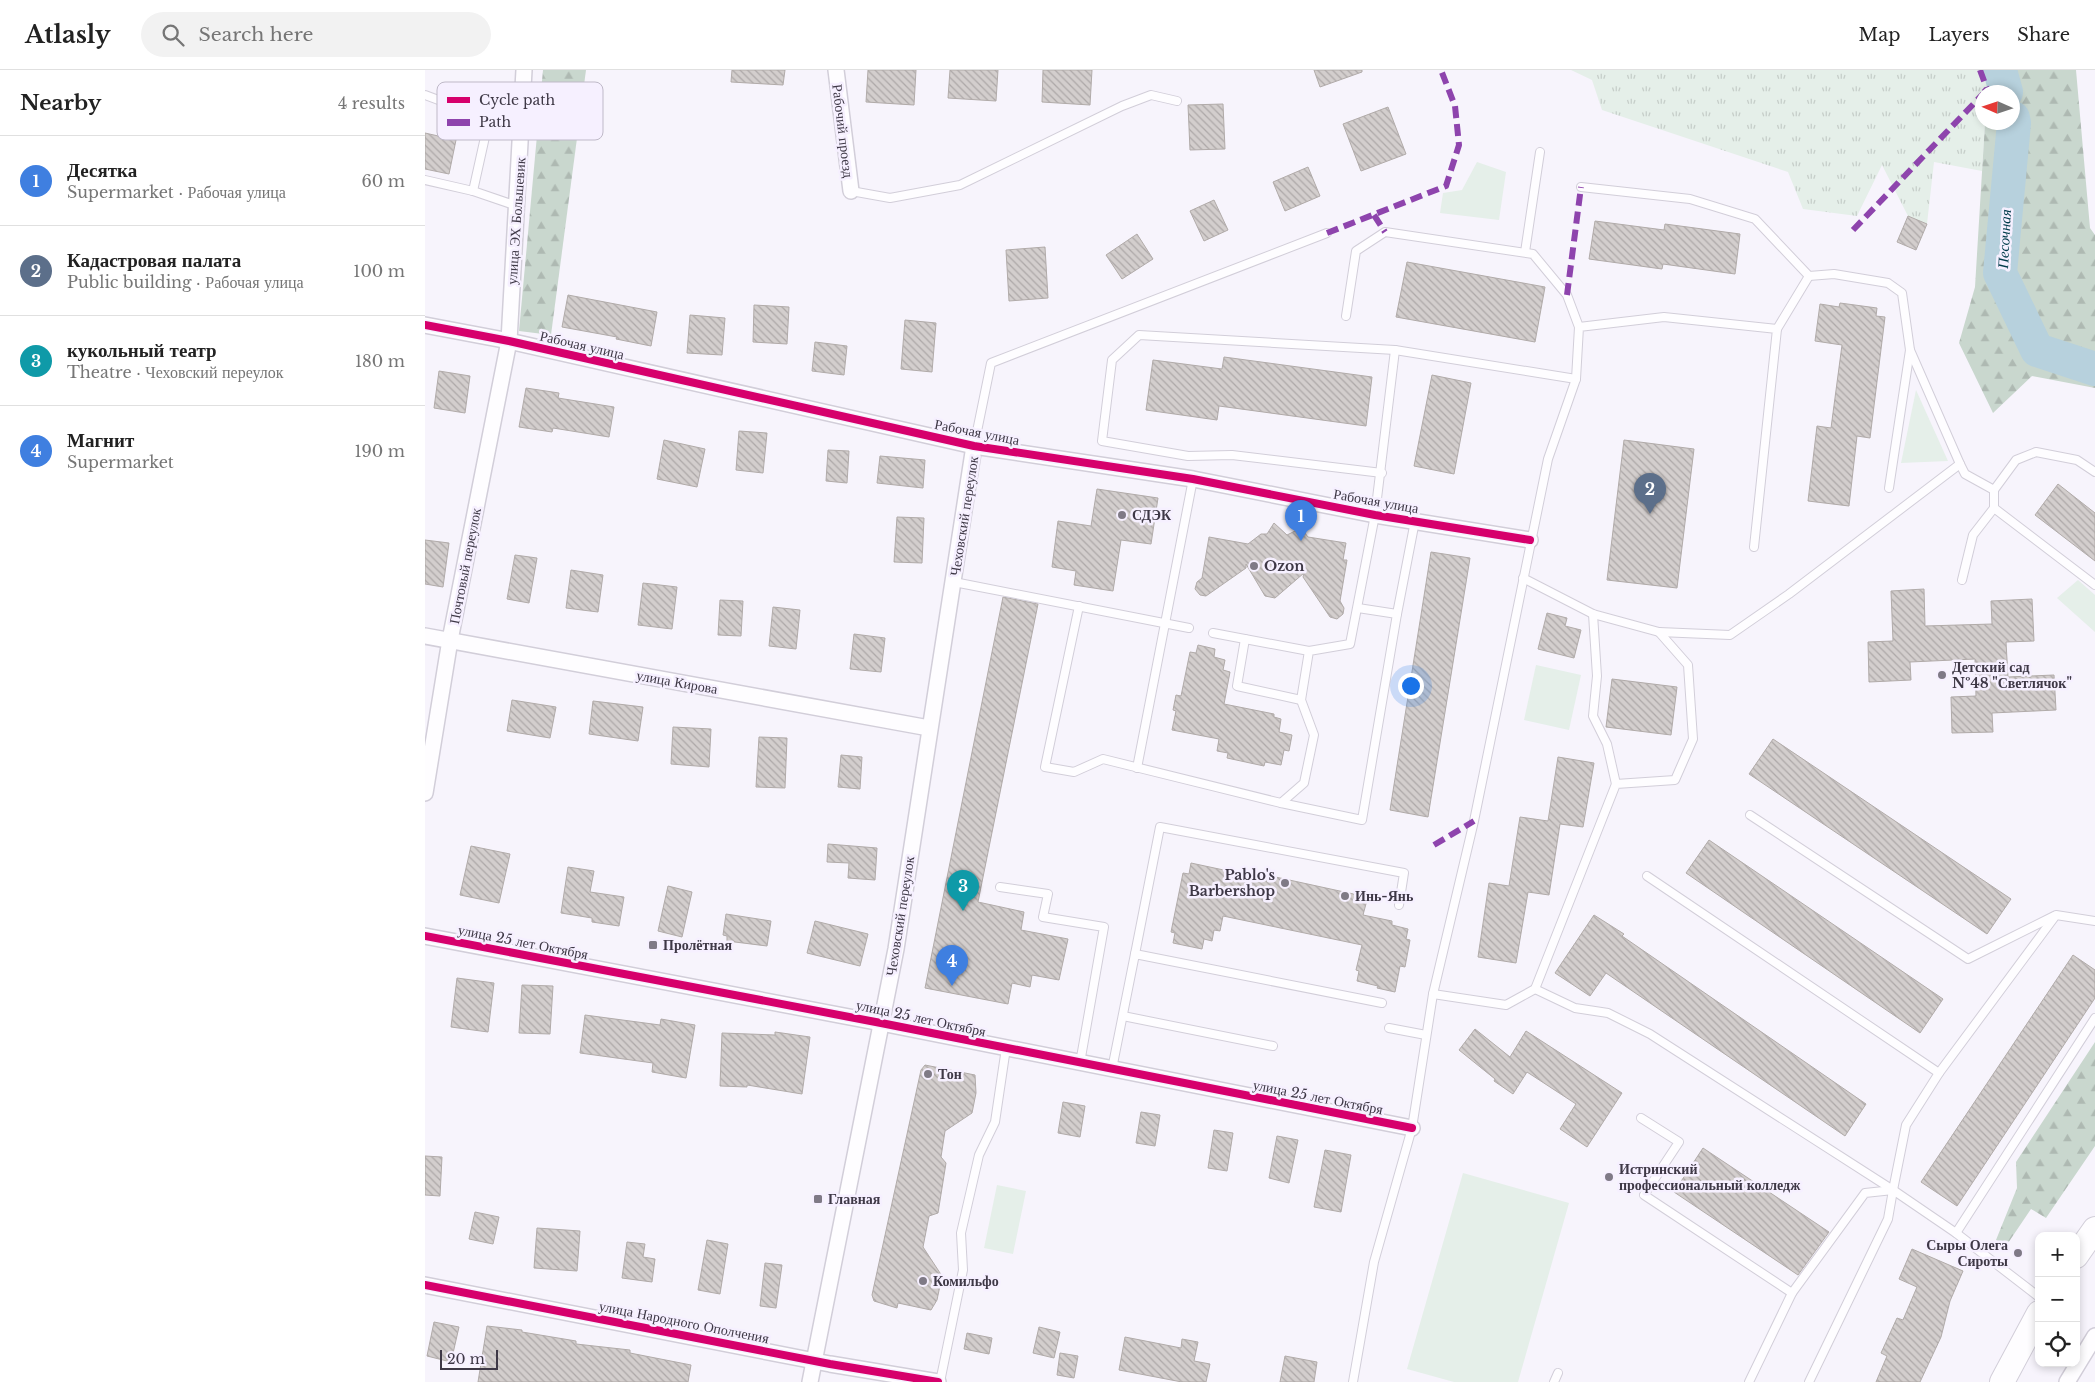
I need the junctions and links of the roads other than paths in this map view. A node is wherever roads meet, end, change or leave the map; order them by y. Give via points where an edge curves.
1 (836, 70) edge
2 (425, 95) edge
3 (437, 100) edge
4 (1177, 101) dead end
5 (484, 140) edge
6 (521, 140) edge
7 (1540, 152) dead end
8 (425, 180) edge
9 (1581, 187) dead end
10 (473, 191) junction
11 (851, 191) joint
12 (517, 206) junction
13 (1327, 233) dead end
14 (1525, 252) junction
15 (1809, 276) junction
16 (1346, 316) dead end
17 (425, 325) edge
18 (1579, 327) junction
19 (1777, 329) junction
20 (509, 341) junction
21 (1395, 350) junction
22 (1910, 350) junction
23 (1576, 379) junction
24 (975, 446) junction
25 (1960, 464) junction
26 (2095, 472) edge
27 (1382, 473) junction
28 (1193, 479) junction
29 (1889, 488) dead end
30 (1994, 490) junction
31 (1994, 508) junction
32 (1375, 515) junction
33 (1415, 521) junction
34 (1530, 540) junction
35 (1755, 547) dead end
36 (1523, 578) junction
37 (1962, 580) dead end
38 (954, 582) junction
39 (2095, 586) edge
40 (1079, 606) junction
41 (1358, 608) junction
42 (1397, 614) junction
43 (1593, 614) junction
44 (1164, 623) junction
45 (1189, 628) dead end
46 (1213, 632) dead end
47 (1659, 632) junction
48 (425, 636) edge
49 (1245, 638) junction
50 (450, 640) junction
51 (1309, 651) junction
52 (1301, 700) junction
53 (929, 728) junction
54 (1137, 768) junction
55 (1615, 784) junction
56 (425, 793) edge
57 (1281, 802) junction
58 (1750, 815) dead end
59 (1647, 876) dead end
60 (1000, 887) dead end
61 (1399, 905) dead end
62 (2056, 915) junction
63 (2095, 921) edge
64 (425, 936) edge
65 (1135, 954) junction
66 (1535, 989) junction
67 (1433, 994) junction
68 (1382, 1003) dead end
69 (1123, 1016) junction
70 (2095, 1018) edge
71 (881, 1022) junction
72 (1389, 1028) dead end
73 (1426, 1034) junction
74 (1273, 1046) dead end
75 (1006, 1048) junction
76 (1081, 1063) junction
77 (1113, 1069) junction
78 (1939, 1073) junction
79 (1641, 1118) dead end
80 (1412, 1128) junction
81 (1893, 1190) junction
82 (2095, 1229) edge
83 (1956, 1233) junction
84 (2080, 1250) edge
85 (425, 1285) edge
86 (1792, 1293) junction
87 (2035, 1294) edge
88 (2035, 1320) edge
89 (2095, 1336) edge
90 (814, 1361) junction
91 (1558, 1373) dead end
92 (810, 1382) edge
93 (939, 1382) edge
94 (1353, 1382) edge
95 (1554, 1382) edge
96 (1749, 1382) edge
97 (1809, 1382) edge
98 (2002, 1382) edge
99 (2067, 1382) edge

1 - 11 street, Рабочий проезд
2 - 3 lane
4 - 11 lane via 1151,95 1122,106 960,185 891,198
5 - 10 lane
6 - 12 street, улица ЭХ Большевик
7 - 14 lane
8 - 10 lane
9 - 15 lane via 1690,198 1755,218
10 - 12 lane
12 - 20 street, улица ЭХ Большевик
13 - 24 lane via 991,363
14 - 16 lane via 1385,232 1355,251
14 - 18 lane via 1533,254 1567,295
15 - 19 lane
15 - 22 lane via 1834,274 1888,283 1902,293
17 - 20 street, Рабочая улица
18 - 19 lane via 1664,317
18 - 23 lane
19 - 35 lane
20 - 24 street, Рабочая улица
20 - 50 street, Почтовый переулок
21 - 23 lane
21 - 27 lane
21 - 27 lane via 1139,335 1112,360 1102,441 1188,456 1232,454
22 - 25 lane
22 - 29 lane
23 - 34 lane via 1548,459
24 - 28 street, Рабочая улица
24 - 38 street, Чеховский переулок
25 - 30 lane via 1965,474
25 - 47 lane via 1730,635
26 - 30 lane via 2077,460 2036,452 2016,460
27 - 32 lane
28 - 32 street, Рабочая улица
28 - 44 lane
30 - 31 lane
31 - 37 lane via 1973,534
31 - 39 lane
32 - 33 street, Рабочая улица
32 - 41 lane
33 - 34 street, Рабочая улица
33 - 42 lane
34 - 36 lane
36 - 43 lane
36 - 67 lane via 1474,821
38 - 40 lane
38 - 53 street, Чеховский переулок
40 - 44 lane
40 - 54 lane via 1045,767 1074,772 1103,759
41 - 42 lane
41 - 51 lane via 1350,644
42 - 57 lane via 1363,820
43 - 47 lane
43 - 55 lane via 1597,676 1593,716 1607,744
44 - 45 lane
44 - 54 lane
46 - 49 lane
47 - 55 lane via 1688,665 1693,739 1675,780
48 - 50 street, улица Кирова
49 - 51 lane
49 - 52 lane via 1237,686
50 - 53 street, улица Кирова
50 - 56 street, Почтовый переулок
51 - 52 lane
52 - 57 lane via 1314,735 1305,782
53 - 71 street, Чеховский переулок via 896,949
54 - 57 lane
55 - 66 lane
58 - 62 lane via 1968,959
59 - 78 lane
60 - 76 lane via 1048,894 1043,916 1104,927
61 - 65 lane via 1404,873 1160,827
62 - 63 lane
62 - 78 lane
64 - 71 street, улица 25 лет Октября
65 - 68 lane
65 - 69 lane
66 - 67 lane via 1506,1005
66 - 81 lane via 1575,1008 1608,1013 1650,1034
67 - 73 lane
69 - 74 lane
69 - 77 lane
70 - 83 lane
71 - 75 street, улица 25 лет Октября
71 - 90 street, Чеховский переулок
72 - 73 lane
73 - 80 lane
75 - 76 street, улица 25 лет Октября
75 - 93 lane via 995,1122 979,1155 961,1233 963,1270
76 - 77 street, улица 25 лет Октября
77 - 80 street, улица 25 лет Октября
78 - 81 lane via 1906,1125
79 - 86 lane via 1679,1142 1644,1195
80 - 94 lane via 1373,1262
81 - 83 lane
81 - 86 lane via 1865,1193
81 - 97 lane via 1888,1219
82 - 84 main road
83 - 87 lane
85 - 90 street, улица Народного Ополчения
86 - 96 lane
88 - 98 main road
89 - 99 street via 2089,1353
90 - 92 street, Чеховский переулок
90 - 93 street, улица Народного Ополчения
91 - 95 lane

